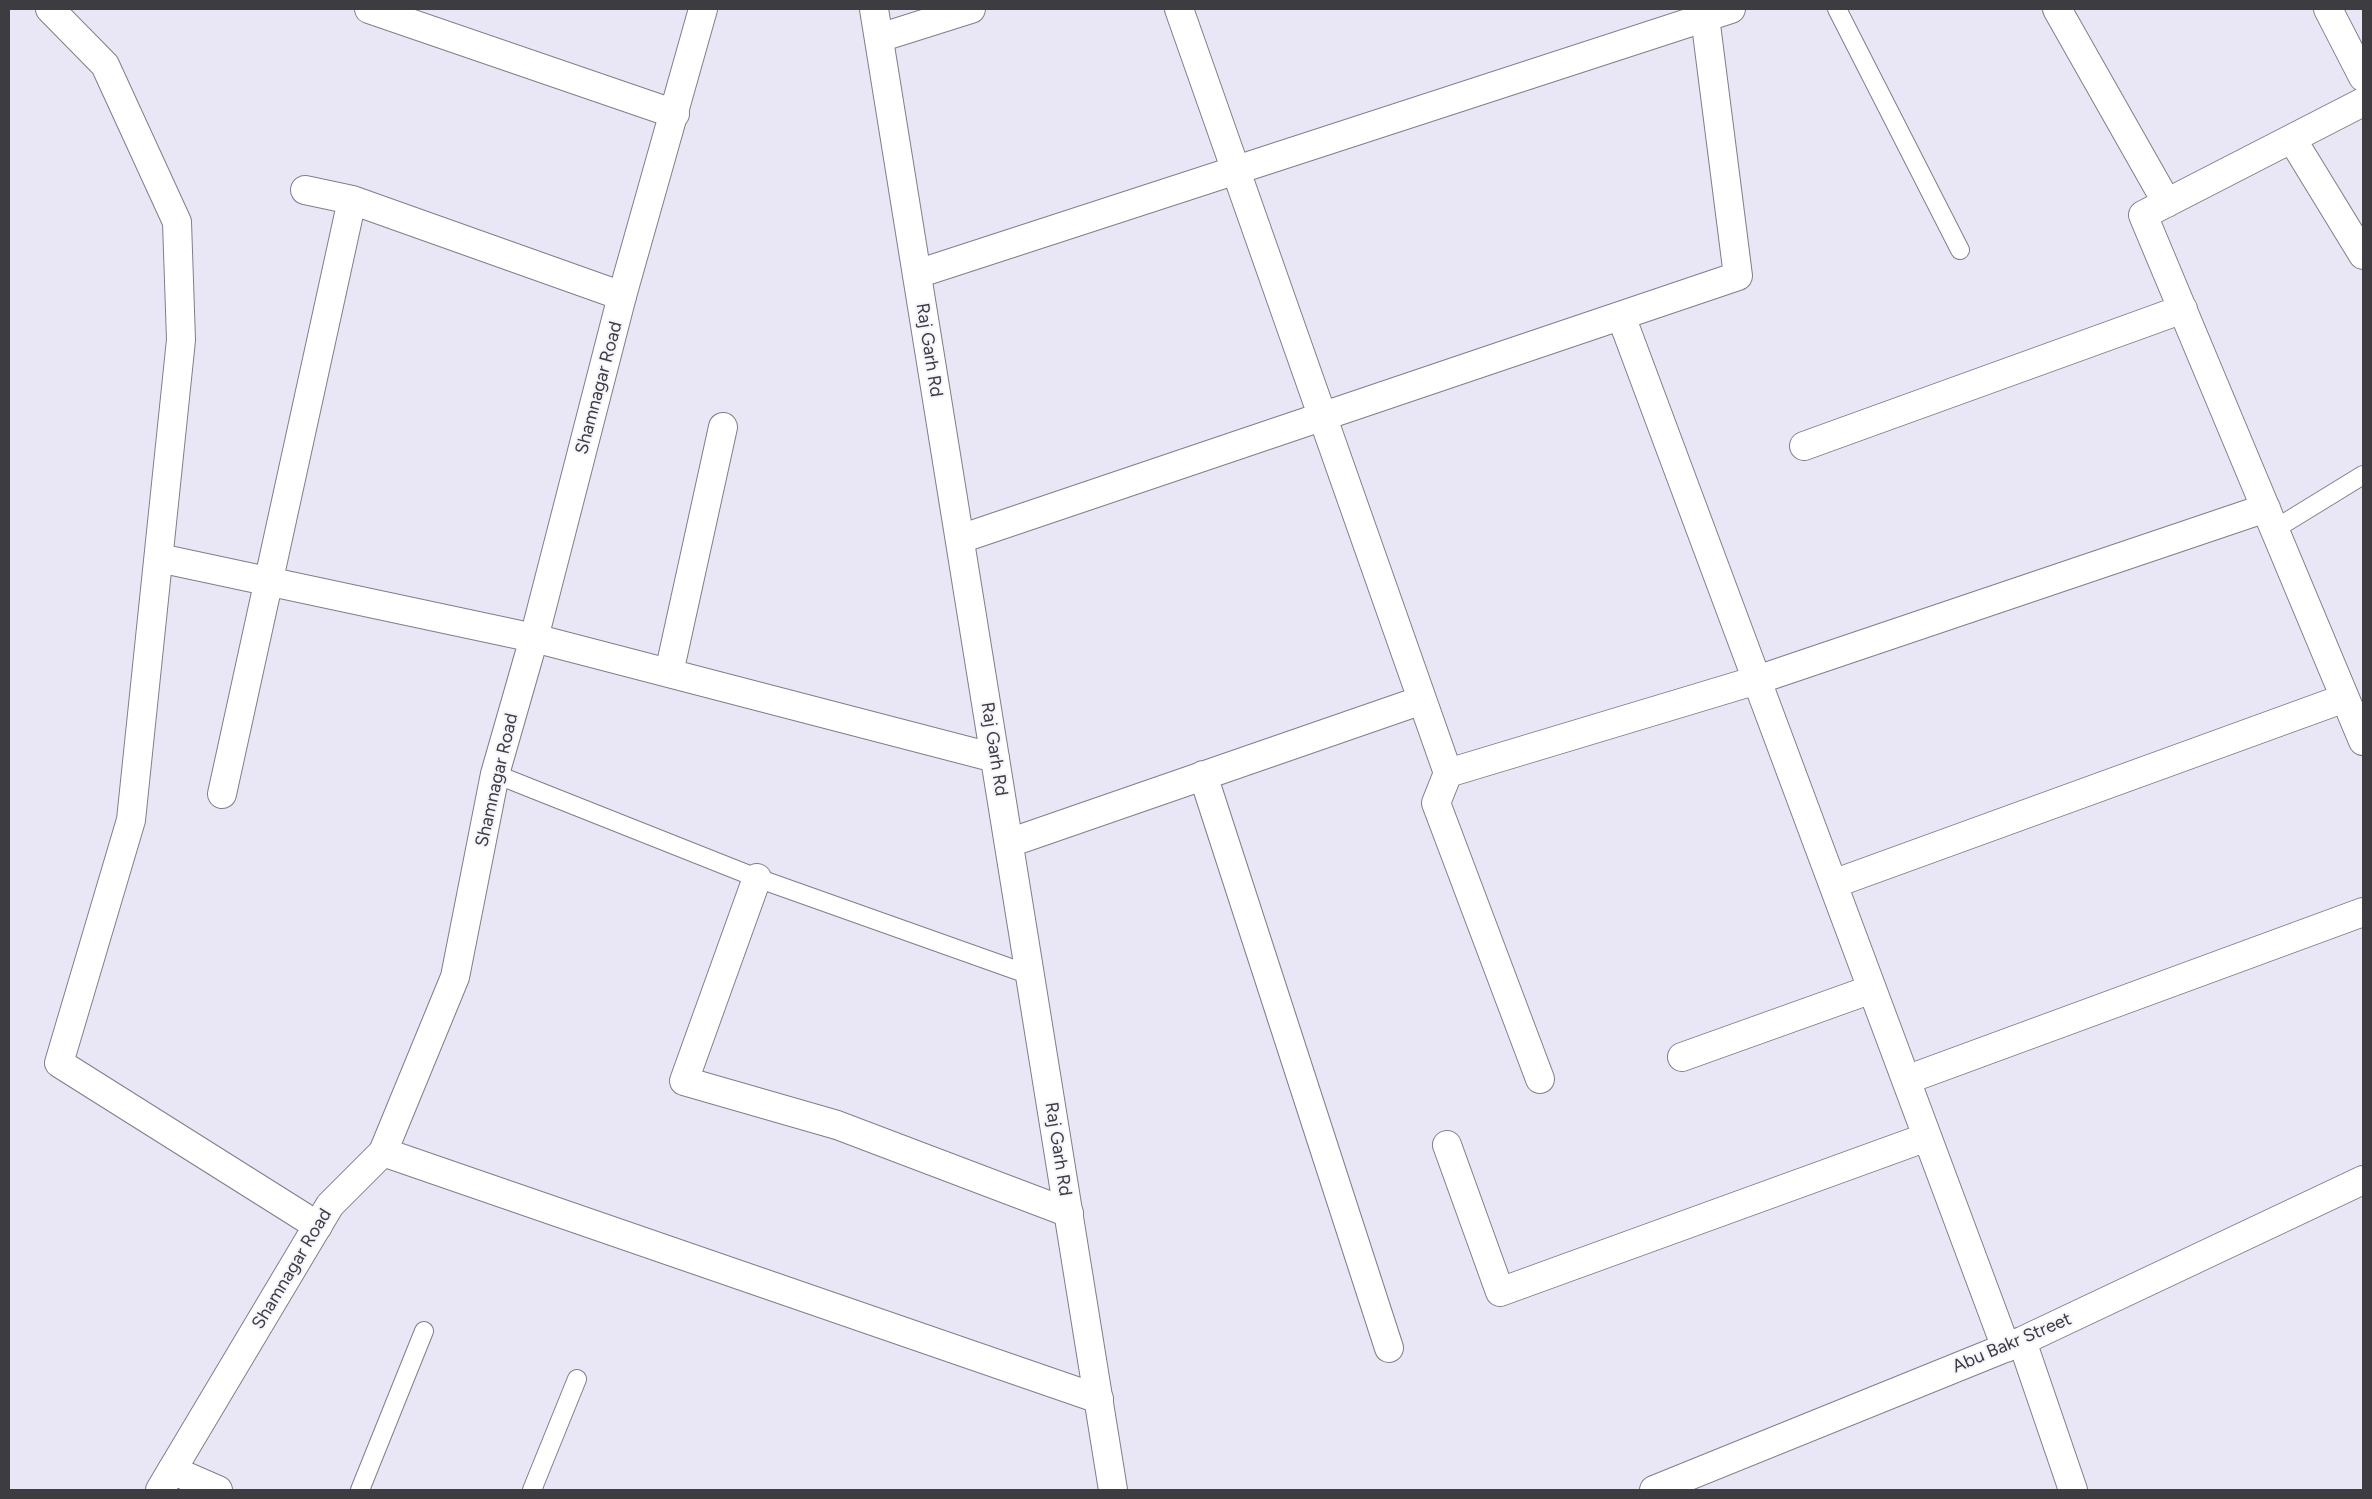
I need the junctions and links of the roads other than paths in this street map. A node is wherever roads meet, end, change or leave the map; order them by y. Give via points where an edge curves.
1 (50, 9) edge
2 (369, 9) edge
3 (703, 9) edge
4 (874, 9) edge
5 (971, 9) edge
6 (1179, 9) edge
7 (1731, 9) edge
8 (1836, 9) edge
9 (2057, 9) edge
10 (2328, 9) edge
11 (1705, 13) edge
12 (879, 38) junction
13 (2363, 77) edge
14 (2363, 102) edge
15 (675, 114) junction
16 (2292, 139) junction
17 (1236, 170) junction
18 (305, 190) dead end
19 (352, 200) junction
20 (2167, 203) junction
21 (1960, 250) dead end
22 (2363, 255) edge
23 (917, 274) junction
24 (622, 296) junction
25 (2182, 309) junction
26 (1620, 316) junction
27 (1323, 416) junction
28 (723, 428) dead end
29 (1804, 446) dead end
30 (2363, 475) edge
31 (2270, 518) junction
32 (960, 539) junction
33 (159, 558) junction
34 (268, 581) junction
35 (534, 638) junction
36 (669, 673) junction
37 (1757, 680) junction
38 (2346, 698) junction
39 (1422, 700) junction
40 (2362, 736) edge
41 (996, 758) junction
42 (1448, 773) junction
43 (495, 774) junction
44 (1203, 775) junction
45 (222, 794) dead end
46 (1009, 843) junction
47 (757, 878) junction
48 (1833, 884) junction
49 (2363, 912) edge
50 (1030, 975) junction
51 (1872, 989) junction
52 (1682, 1057) dead end
53 (1540, 1079) dead end
54 (1906, 1080) junction
55 (1927, 1137) junction
56 (1447, 1145) dead end
57 (383, 1152) junction
58 (2363, 1180) edge
59 (1069, 1213) junction
60 (318, 1226) junction
61 (424, 1331) dead end
62 (2014, 1344) junction
63 (1389, 1348) dead end
64 (577, 1379) dead end
65 (1099, 1399) junction
66 (166, 1480) edge
67 (218, 1490) edge
68 (360, 1490) edge
69 (532, 1490) edge
70 (1113, 1490) edge
71 (1654, 1490) edge
72 (2074, 1490) edge

1 - 33 street via 105,65 177,222 182,340
2 - 15 street
3 - 15 street, Shamnagar Road
4 - 12 street, Raj Garh Rd
5 - 12 street
6 - 17 street
7 - 11 street
8 - 21 lane
9 - 20 street
10 - 13 street
11 - 17 street
11 - 26 street via 1738,276
12 - 23 street, Raj Garh Rd
14 - 16 street
15 - 24 street, Shamnagar Road
16 - 20 street
16 - 22 street
17 - 23 street
17 - 27 street
18 - 19 street
19 - 24 street
19 - 34 street
20 - 25 street via 2143,215
23 - 32 street, Raj Garh Rd
24 - 35 street, Shamnagar Road
25 - 29 street
25 - 31 street
26 - 27 street
26 - 37 street
27 - 32 street
27 - 39 street
28 - 36 street
30 - 31 lane
31 - 37 street
31 - 38 street
32 - 41 street, Raj Garh Rd
33 - 34 street
33 - 60 street via 131,820 59,1063
34 - 35 street
34 - 45 street
35 - 36 street
35 - 43 street, Shamnagar Road
36 - 41 street
37 - 42 street
37 - 48 street
38 - 40 street
38 - 48 street
39 - 42 street
39 - 44 street
41 - 46 street, Raj Garh Rd
42 - 53 street via 1436,803
43 - 47 lane
43 - 57 street, Shamnagar Road via 455,977
44 - 46 street
44 - 63 street
46 - 50 street, Raj Garh Rd
47 - 50 lane
47 - 59 street via 684,1081 837,1126
48 - 51 street
49 - 54 street
50 - 59 street, Raj Garh Rd
51 - 52 street
51 - 54 street
54 - 55 street
55 - 56 street via 1500,1292
55 - 62 street
57 - 60 street, Shamnagar Road via 330,1205
57 - 65 street
58 - 62 street, Abu Bakr Street
59 - 65 street, Raj Garh Rd
60 - 66 street, Shamnagar Road
61 - 68 lane
62 - 71 street, Abu Bakr Street
62 - 72 street
64 - 69 lane
65 - 70 street, Raj Garh Rd
66 - 67 street

